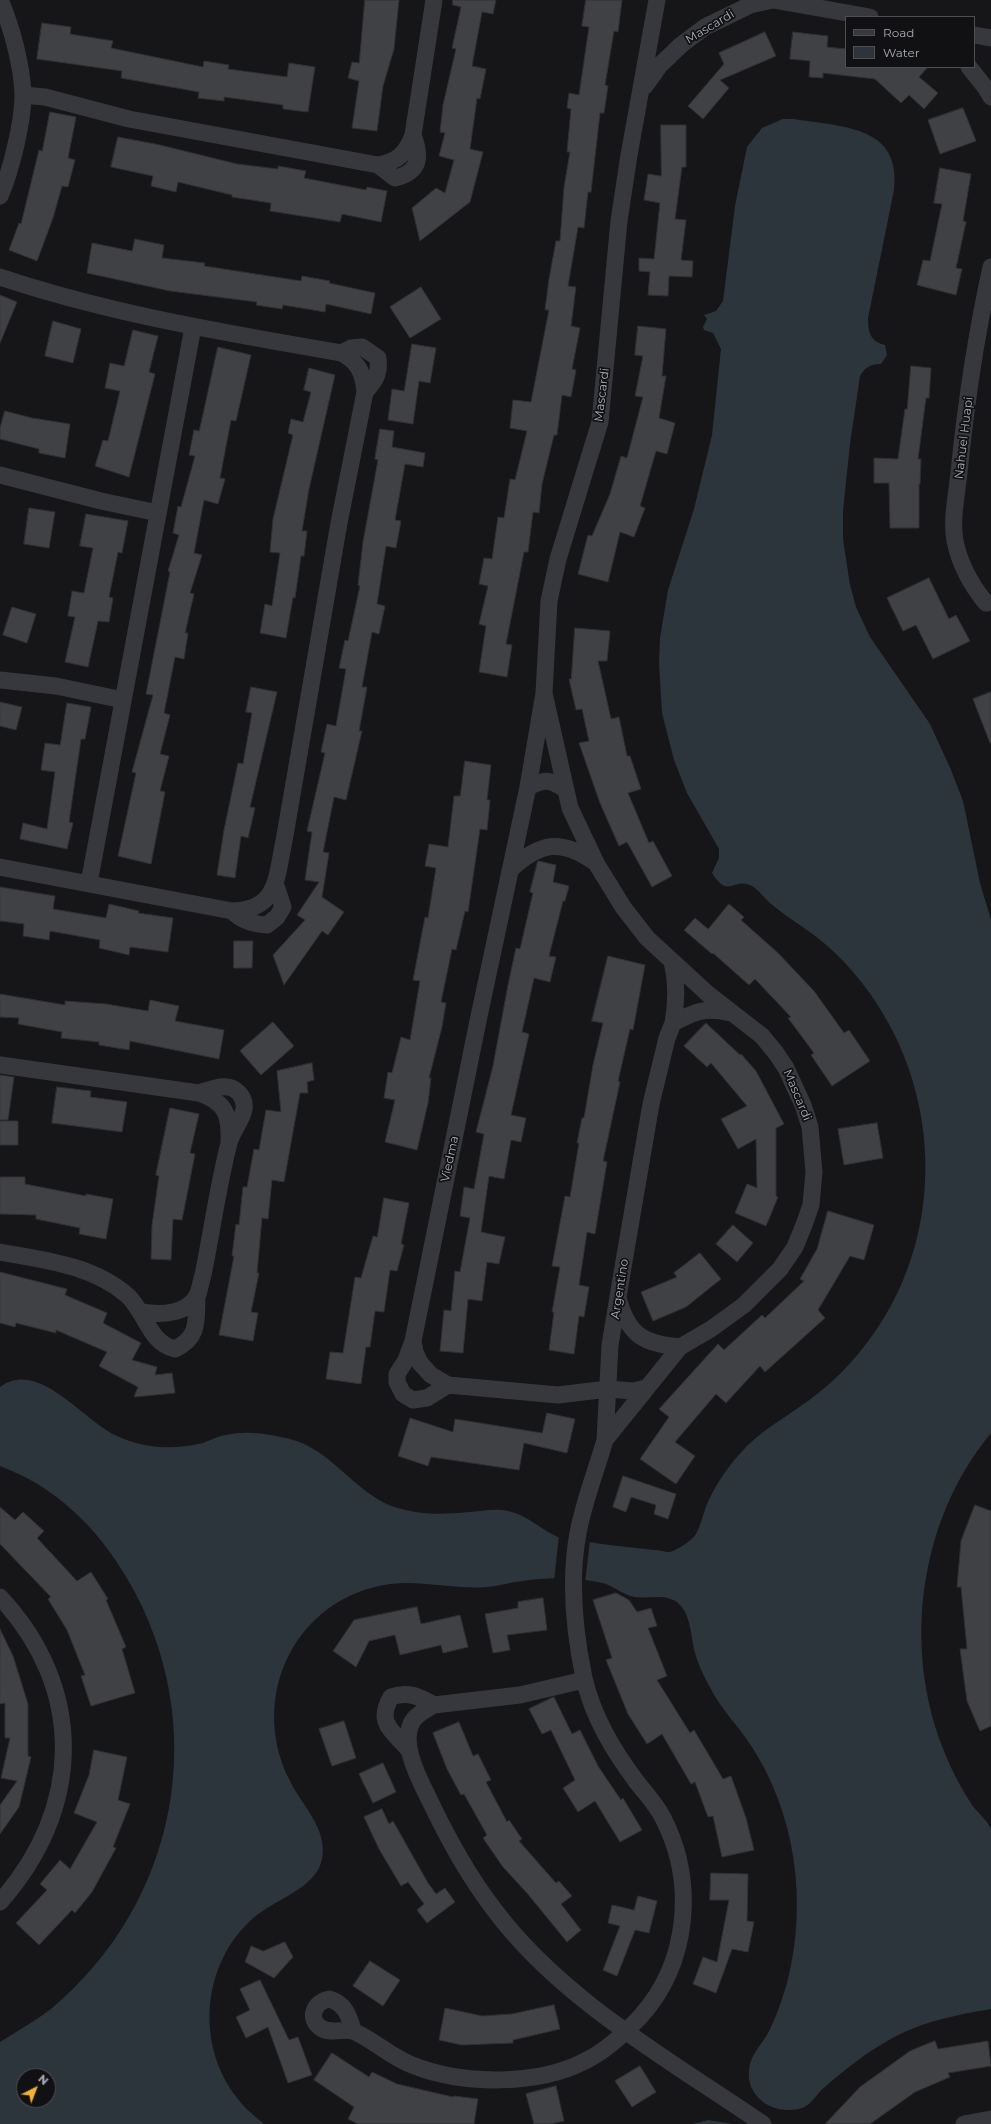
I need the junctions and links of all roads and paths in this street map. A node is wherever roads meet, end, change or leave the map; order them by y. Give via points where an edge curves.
1 (0, 0) edge
2 (434, 0) edge
3 (657, 0) edge
4 (772, 0) edge
5 (864, 16) edge
6 (975, 35) edge
7 (991, 38) edge
8 (970, 68) edge
9 (642, 92) junction
10 (23, 95) junction
11 (991, 97) edge
12 (0, 196) edge
13 (991, 267) edge
14 (0, 278) edge
15 (193, 327) junction
16 (0, 475) edge
17 (158, 513) junction
18 (989, 607) edge
19 (0, 680) edge
20 (544, 693) junction
21 (124, 700) junction
22 (528, 787) junction
23 (566, 789) junction
24 (520, 824) junction
25 (577, 824) junction
26 (542, 847) junction
27 (563, 847) junction
28 (596, 863) junction
29 (0, 867) edge
30 (510, 870) junction
31 (89, 883) junction
32 (672, 962) junction
33 (734, 1014) junction
34 (673, 1023) junction
35 (0, 1065) edge
36 (0, 1252) edge
37 (197, 1295) junction
38 (618, 1298) junction
39 (141, 1312) junction
40 (413, 1341) junction
41 (680, 1347) junction
42 (448, 1384) junction
43 (646, 1388) junction
44 (608, 1389) junction
45 (605, 1440) junction
46 (0, 1597) edge
47 (584, 1680) junction
48 (434, 1705) junction
49 (408, 1749) junction
50 (0, 1902) edge
51 (353, 2030) dead end
52 (626, 2031) junction
53 (991, 2119) edge
54 (763, 2124) edge
55 (964, 2124) edge

1 - 10 street via 16,50
2 - 10 street via 413,135 418,158 416,166 395,178 378,164 129,119 45,97
3 - 9 street, Mascardi
4 - 5 street, Mascardi
4 - 9 street, Mascardi via 735,11 705,28 681,45 660,65
6 - 7 street
8 - 11 street
9 - 20 street, Mascardi via 619,222 600,422 558,559 549,601
10 - 12 street via 12,163
13 - 18 street, Nahuel Huapi via 977,336 954,524 959,558 974,589
14 - 15 street via 87,303
15 - 17 street
15 - 31 street via 341,353 358,364 364,377 365,392 275,883 261,906 247,911 232,911
16 - 17 street
17 - 21 street
19 - 21 street via 56,686
20 - 22 street
20 - 23 street
21 - 31 street
22 - 23 street via 542,781 554,782
22 - 24 street
23 - 25 street
24 - 26 street via 523,837 529,843
24 - 30 street, Viedma
25 - 27 street via 571,843
25 - 28 street, Mascardi
26 - 27 street
26 - 30 street via 523,858
27 - 28 street via 580,851
28 - 32 street, Mascardi via 623,907 647,938
29 - 31 street
30 - 40 street, Viedma
32 - 33 street, Mascardi
32 - 34 street, Argentino via 677,998
33 - 34 street via 714,1009 701,1010
33 - 41 street, Mascardi via 762,1036 776,1053 803,1105 810,1127 814,1172 811,1204 795,1247 762,1289 717,1325
34 - 38 street, Argentino via 651,1104
35 - 37 street via 199,1092 223,1086 240,1093 244,1115 229,1141
36 - 39 street via 88,1271 128,1296
37 - 39 street via 187,1306 173,1312
37 - 39 street via 194,1335 175,1349 162,1344
38 - 41 street via 624,1319 636,1333 662,1346
38 - 44 street, Argentino via 610,1345
40 - 42 street via 420,1363 431,1375
40 - 42 street, Viedma via 397,1374 397,1382 403,1394 413,1400 427,1398
41 - 43 street
42 - 44 street via 558,1395
43 - 44 street via 633,1391
43 - 45 street
44 - 45 street, Argentino
45 - 47 street via 578,1533 572,1588
46 - 50 street via 29,1632 45,1661 58,1697 64,1736 63,1770 48,1828 34,1858
47 - 48 street via 520,1695
47 - 52 street via 600,1726 663,1818 679,1864 684,1892 683,1922 677,1951 668,1974 652,2003
48 - 49 street via 414,1720
48 - 49 street via 407,1693 391,1698 386,1706 384,1716 388,1726
49 - 52 street via 445,1832 470,1876 493,1909 519,1939 583,2000
51 - 52 street via 388,2053 414,2066 457,2078 488,2080 522,2079 584,2062 605,2049
52 - 54 street
53 - 55 street

